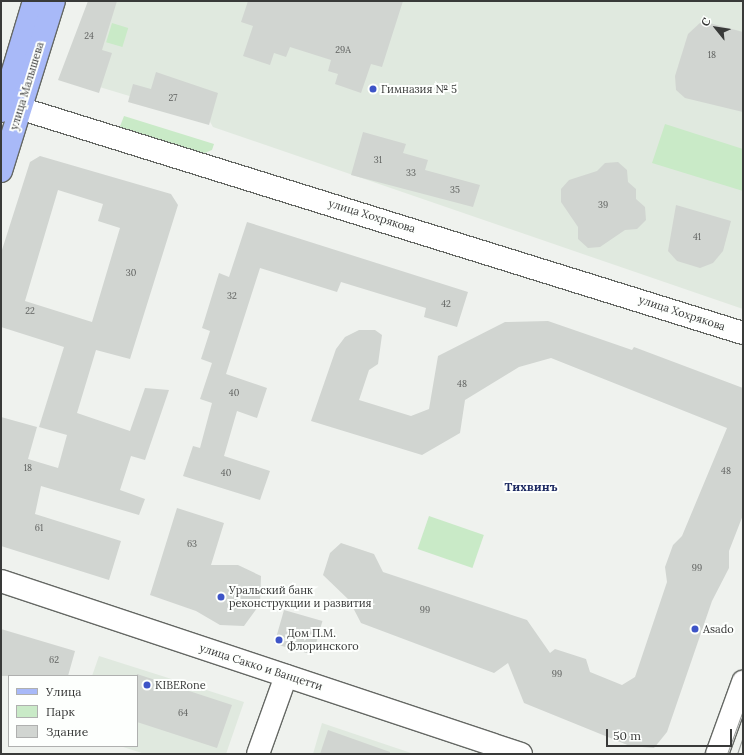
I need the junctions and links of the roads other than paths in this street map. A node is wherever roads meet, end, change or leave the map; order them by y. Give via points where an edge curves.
1 (34, 1) edge
2 (54, 1) edge
3 (6, 107) edge
4 (1, 171) edge
5 (743, 333) edge
6 (1, 581) edge
7 (286, 676) junction
8 (743, 682) edge
9 (258, 754) edge
10 (521, 754) edge
11 (716, 754) edge

1 - 3 main road, улица Малышева
2 - 3 main road, улица Малышева
3 - 4 main road, улица Малышева
3 - 5 street, улица Хохрякова
6 - 7 street, улица Сакко и Ванцетти
7 - 9 street
7 - 10 street, улица Сакко и Ванцетти
8 - 11 street

